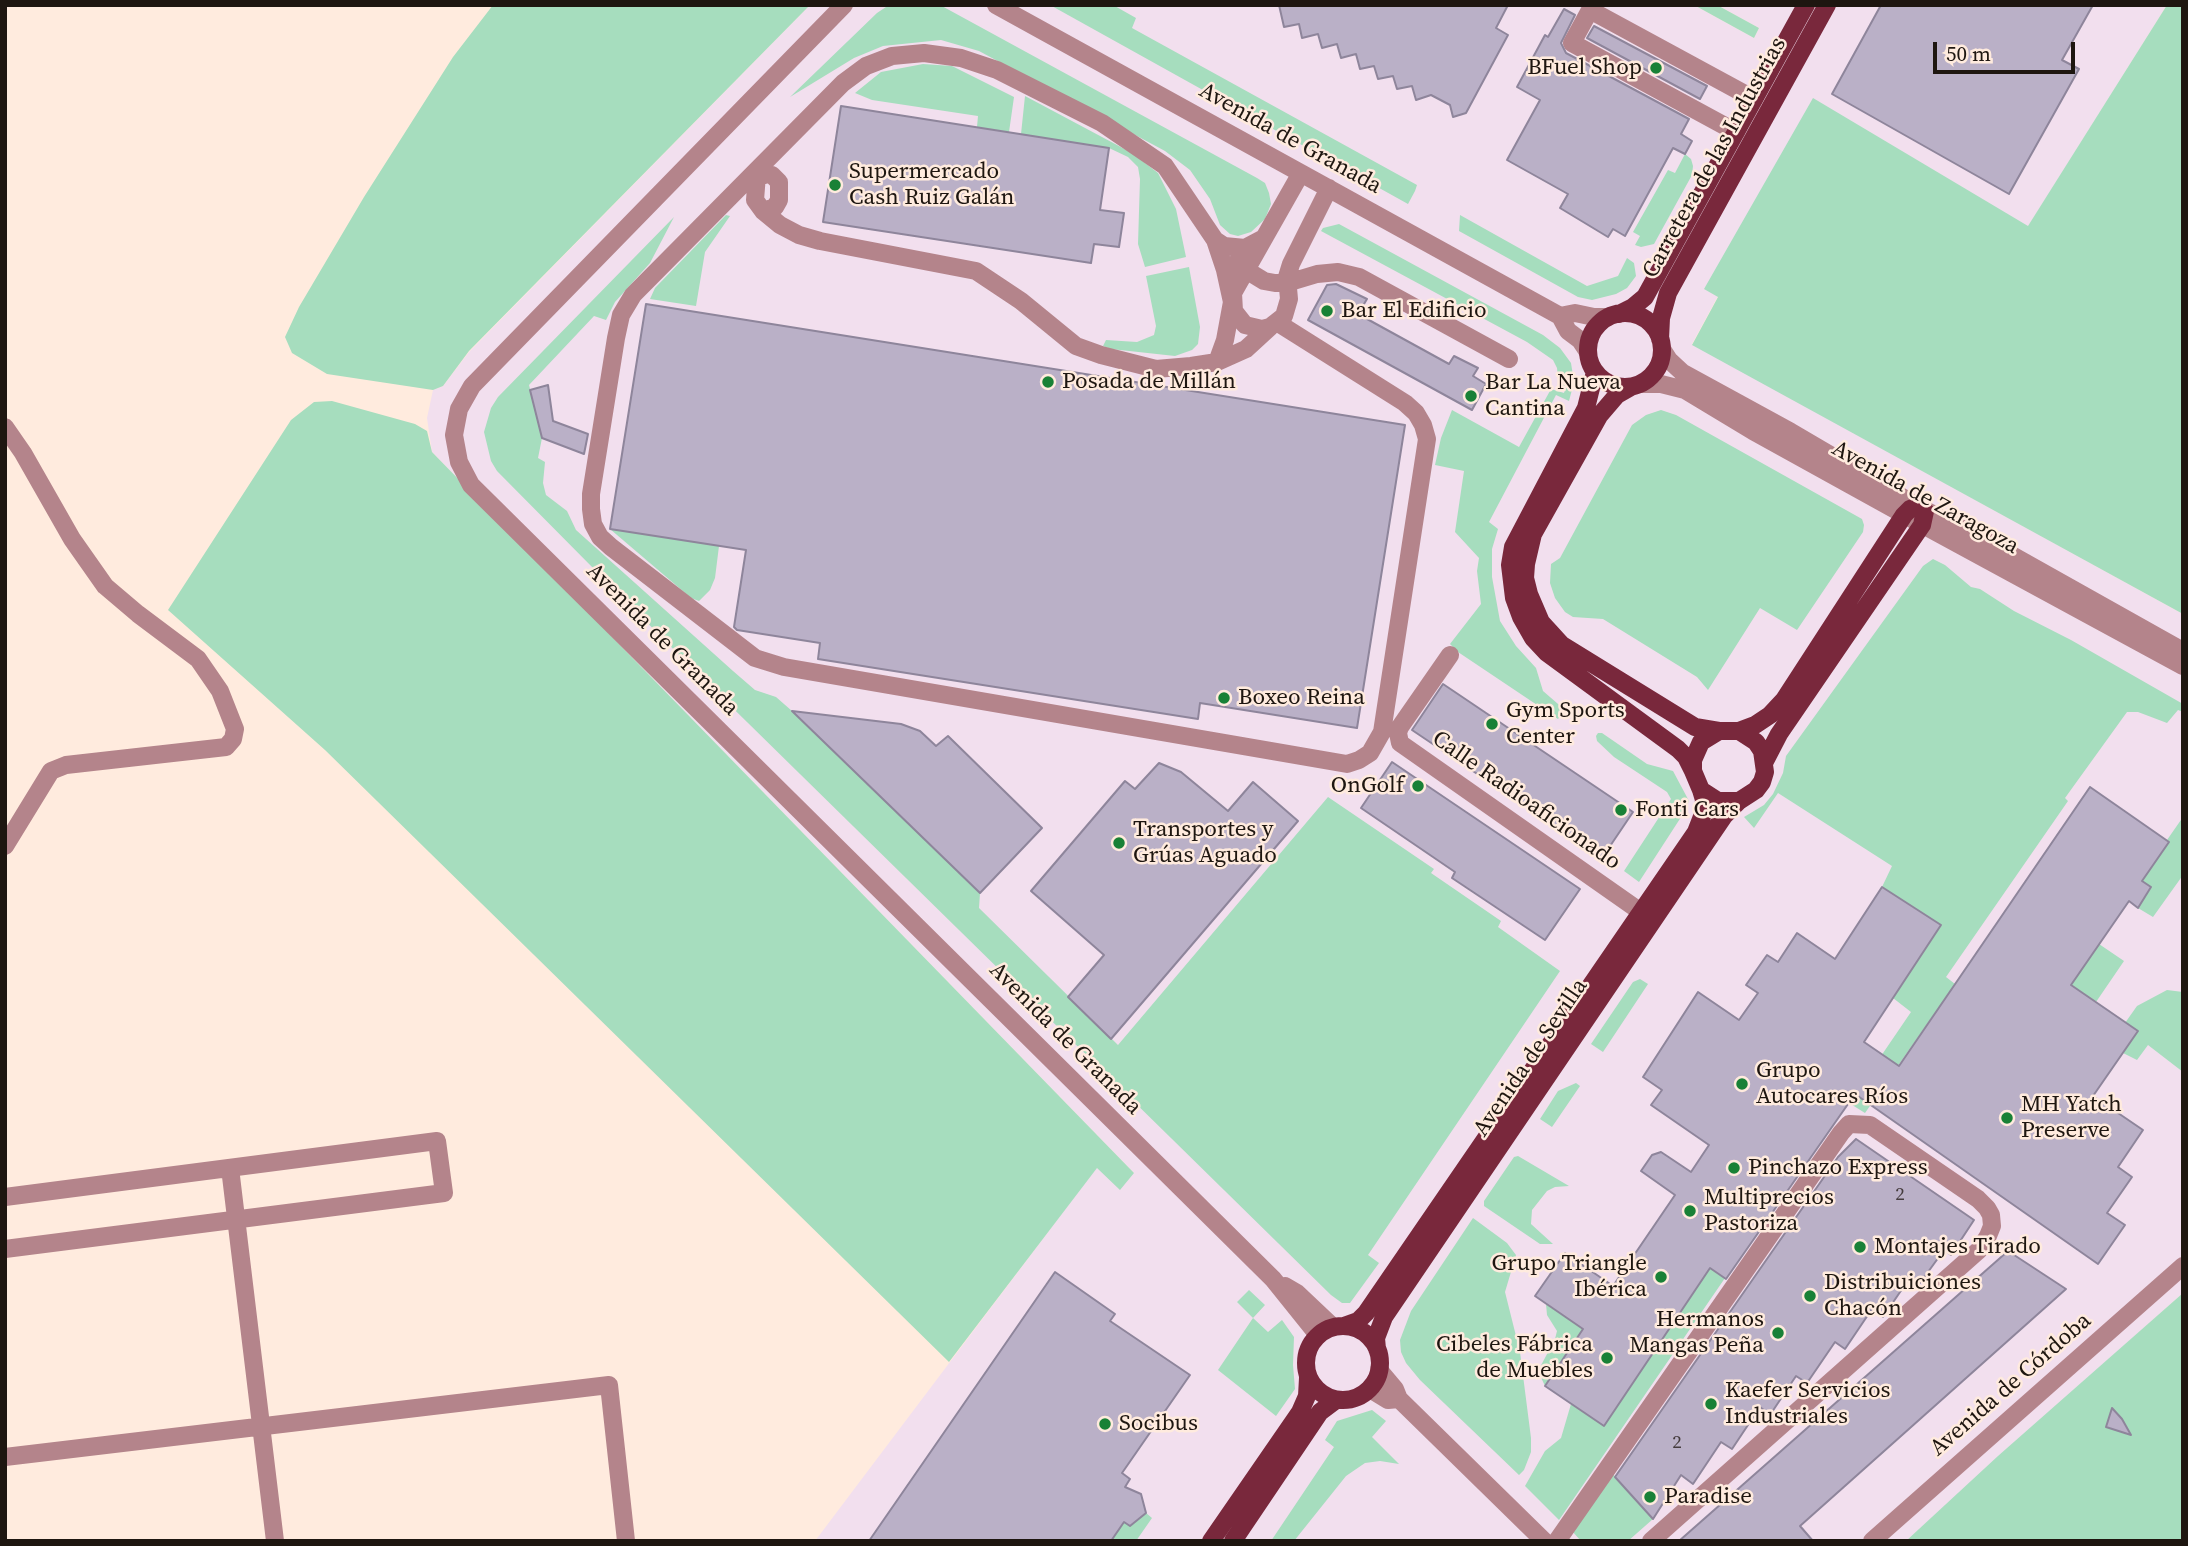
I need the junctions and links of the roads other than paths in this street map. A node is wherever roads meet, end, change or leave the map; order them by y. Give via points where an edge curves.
1 (844, 5) edge
2 (996, 5) edge
3 (1806, 5) edge
4 (1827, 5) edge
5 (1754, 99) junction
6 (1736, 132) junction
7 (756, 173) junction
8 (1301, 173) junction
9 (1329, 188) junction
10 (1264, 239) junction
11 (1215, 240) junction
12 (1246, 270) junction
13 (1287, 283) junction
14 (1232, 302) junction
15 (1560, 316) junction
16 (1614, 316) junction
17 (1274, 325) junction
18 (1661, 344) junction
19 (1588, 352) junction
20 (1508, 359) dead end
21 (1217, 362) junction
22 (1595, 372) junction
23 (1636, 386) junction
24 (5, 427) edge
25 (1917, 514) junction
26 (2183, 651) edge
27 (1450, 655) dead end
28 (2183, 666) edge
29 (1719, 731) junction
30 (1739, 731) junction
31 (1765, 761) junction
32 (1692, 771) junction
33 (1701, 790) junction
34 (1739, 801) junction
35 (5, 846) edge
36 (1641, 912) junction
37 (230, 1168) junction
38 (5, 1197) edge
39 (236, 1220) junction
40 (5, 1249) edge
41 (2183, 1266) edge
42 (1332, 1329) junction
43 (1377, 1349) junction
44 (1379, 1370) junction
45 (1308, 1378) junction
46 (1370, 1389) junction
47 (1399, 1399) junction
48 (1336, 1400) junction
49 (261, 1427) junction
50 (5, 1457) edge
51 (275, 1541) edge
52 (626, 1541) edge
53 (1211, 1541) edge
54 (1233, 1541) edge
55 (1544, 1541) edge
56 (1557, 1541) edge
57 (1651, 1541) edge
58 (1872, 1541) edge

1 - 42 street, Avenida de Granada via 472,386 459,409 454,435 459,462 471,485 1273,1279 1297,1293
2 - 8 street, Avenida de Granada
3 - 5 main road, Carretera de las Industrias
4 - 18 main road, Carretera de las Industrias via 1668,293 1661,318
5 - 6 main road, Carretera de las Industrias
5 - 6 street via 1590,10 1573,43
6 - 16 main road, Carretera de las Industrias via 1645,297
7 - 11 street via 843,82 866,66 892,56 924,53 961,58 1102,123 1165,166
7 - 17 street via 633,295 621,316 591,509 597,530 611,547 755,659 1348,764 1370,753 1382,732 1427,439 1416,412 1405,403
7 - 21 street via 755,200 780,225 820,241 976,271 1076,346 1101,355 1156,369
8 - 9 street, Avenida de Granada
8 - 10 street
9 - 13 street via 1291,264
9 - 15 street, Avenida de Granada
10 - 11 street via 1245,248
10 - 12 street
11 - 12 street
11 - 14 street
12 - 13 street via 1264,281
12 - 14 street
13 - 17 street via 1288,308
13 - 20 street via 1338,272 1359,277
14 - 17 street via 1245,325
14 - 21 street
15 - 16 street, Avenida de Granada
15 - 19 street, Avenida de Granada
16 - 18 main road via 1629,313 1648,321
16 - 19 main road via 1593,331
17 - 21 street via 1246,349
18 - 23 main road via 1657,369
18 - 25 street, Avenida de Zaragoza via 1669,360 1684,373 1791,432
19 - 22 main road
22 - 23 main road via 1611,385
22 - 32 main road via 1586,408 1513,547 1514,598 1533,638 1547,653 1678,749
23 - 25 street, Avenida de Zaragoza via 1661,384 1685,390 1753,431
23 - 29 main road via 1616,395 1599,416 1533,534 1525,578 1541,622 1562,645 1695,727
24 - 35 street via 105,586 198,659 220,691 235,729 226,747 66,765 51,771
25 - 26 street, Avenida de Zaragoza via 1994,545
25 - 28 street, Avenida de Zaragoza
25 - 30 main road via 1784,700 1770,715
25 - 31 main road
27 - 36 street, Calle Radioaficionado via 1400,727 1398,738 1403,746
29 - 30 main road
29 - 32 main road via 1701,742
30 - 31 main road via 1756,742
31 - 34 main road via 1762,782
32 - 33 main road
33 - 34 main road via 1718,801
33 - 36 main road, Avenida de Sevilla via 1703,814 1696,832
34 - 43 main road, Avenida de Sevilla via 1724,816 1384,1318
36 - 42 main road, Avenida de Sevilla via 1366,1313 1358,1321
37 - 38 street
37 - 39 street
37 - 39 street via 437,1141 444,1193
39 - 40 street
39 - 49 street
41 - 58 street, Avenida de Córdoba
42 - 43 main road via 1364,1332
42 - 45 main road via 1309,1347
43 - 44 main road
44 - 46 main road
44 - 47 street
45 - 48 main road via 1320,1392
45 - 53 main road via 1300,1412
46 - 47 street via 1388,1400
46 - 48 main road via 1354,1398
47 - 55 street
48 - 54 main road via 1320,1412
49 - 50 street
49 - 51 street
49 - 52 street via 608,1385
56 - 57 street via 1849,1124 1870,1125 1978,1199 1991,1215 1992,1226 1979,1250

